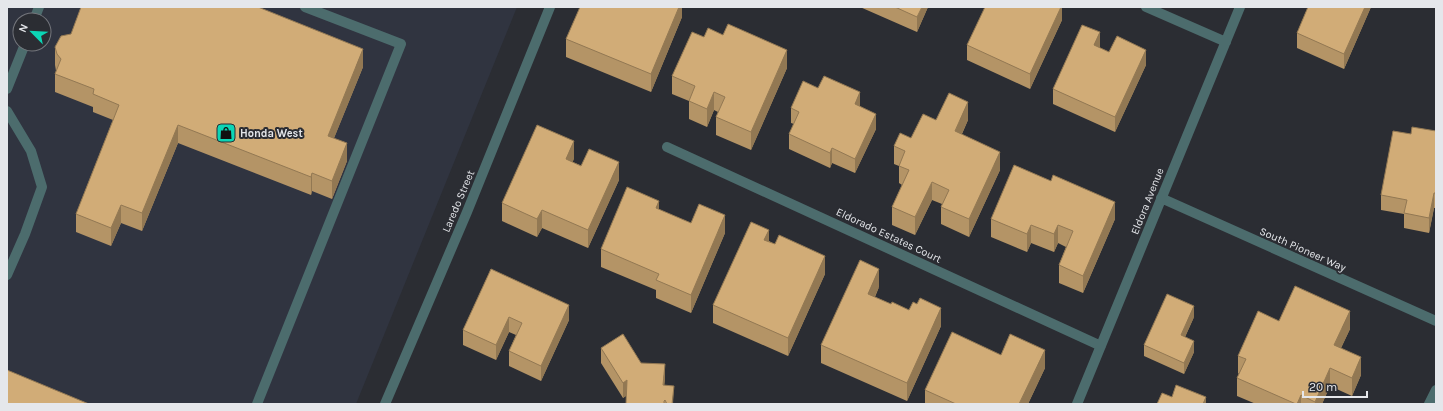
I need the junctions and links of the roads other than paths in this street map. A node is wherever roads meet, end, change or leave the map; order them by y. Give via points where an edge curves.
1 (305, 7) edge
2 (550, 7) edge
3 (1146, 7) edge
4 (1240, 7) edge
5 (1226, 42) junction
6 (22, 52) edge
7 (7, 88) edge
8 (7, 111) edge
9 (666, 147) dead end
10 (1161, 198) junction
11 (7, 275) edge
12 (1436, 321) edge
13 (1101, 346) junction
14 (1436, 390) edge
15 (257, 404) edge
16 (385, 404) edge
17 (1077, 404) edge
18 (1429, 404) edge

1 - 15 street via 401,44
2 - 16 street, Laredo Street via 467,212
3 - 5 street
4 - 5 street, Eldora Avenue
5 - 10 street, Eldora Avenue
6 - 7 street
8 - 11 street via 31,151 42,187
9 - 13 street, Eldorado Estates Court
10 - 12 street, South Pioneer Way
10 - 13 street, Eldora Avenue
13 - 17 street, Eldora Avenue
14 - 18 street

